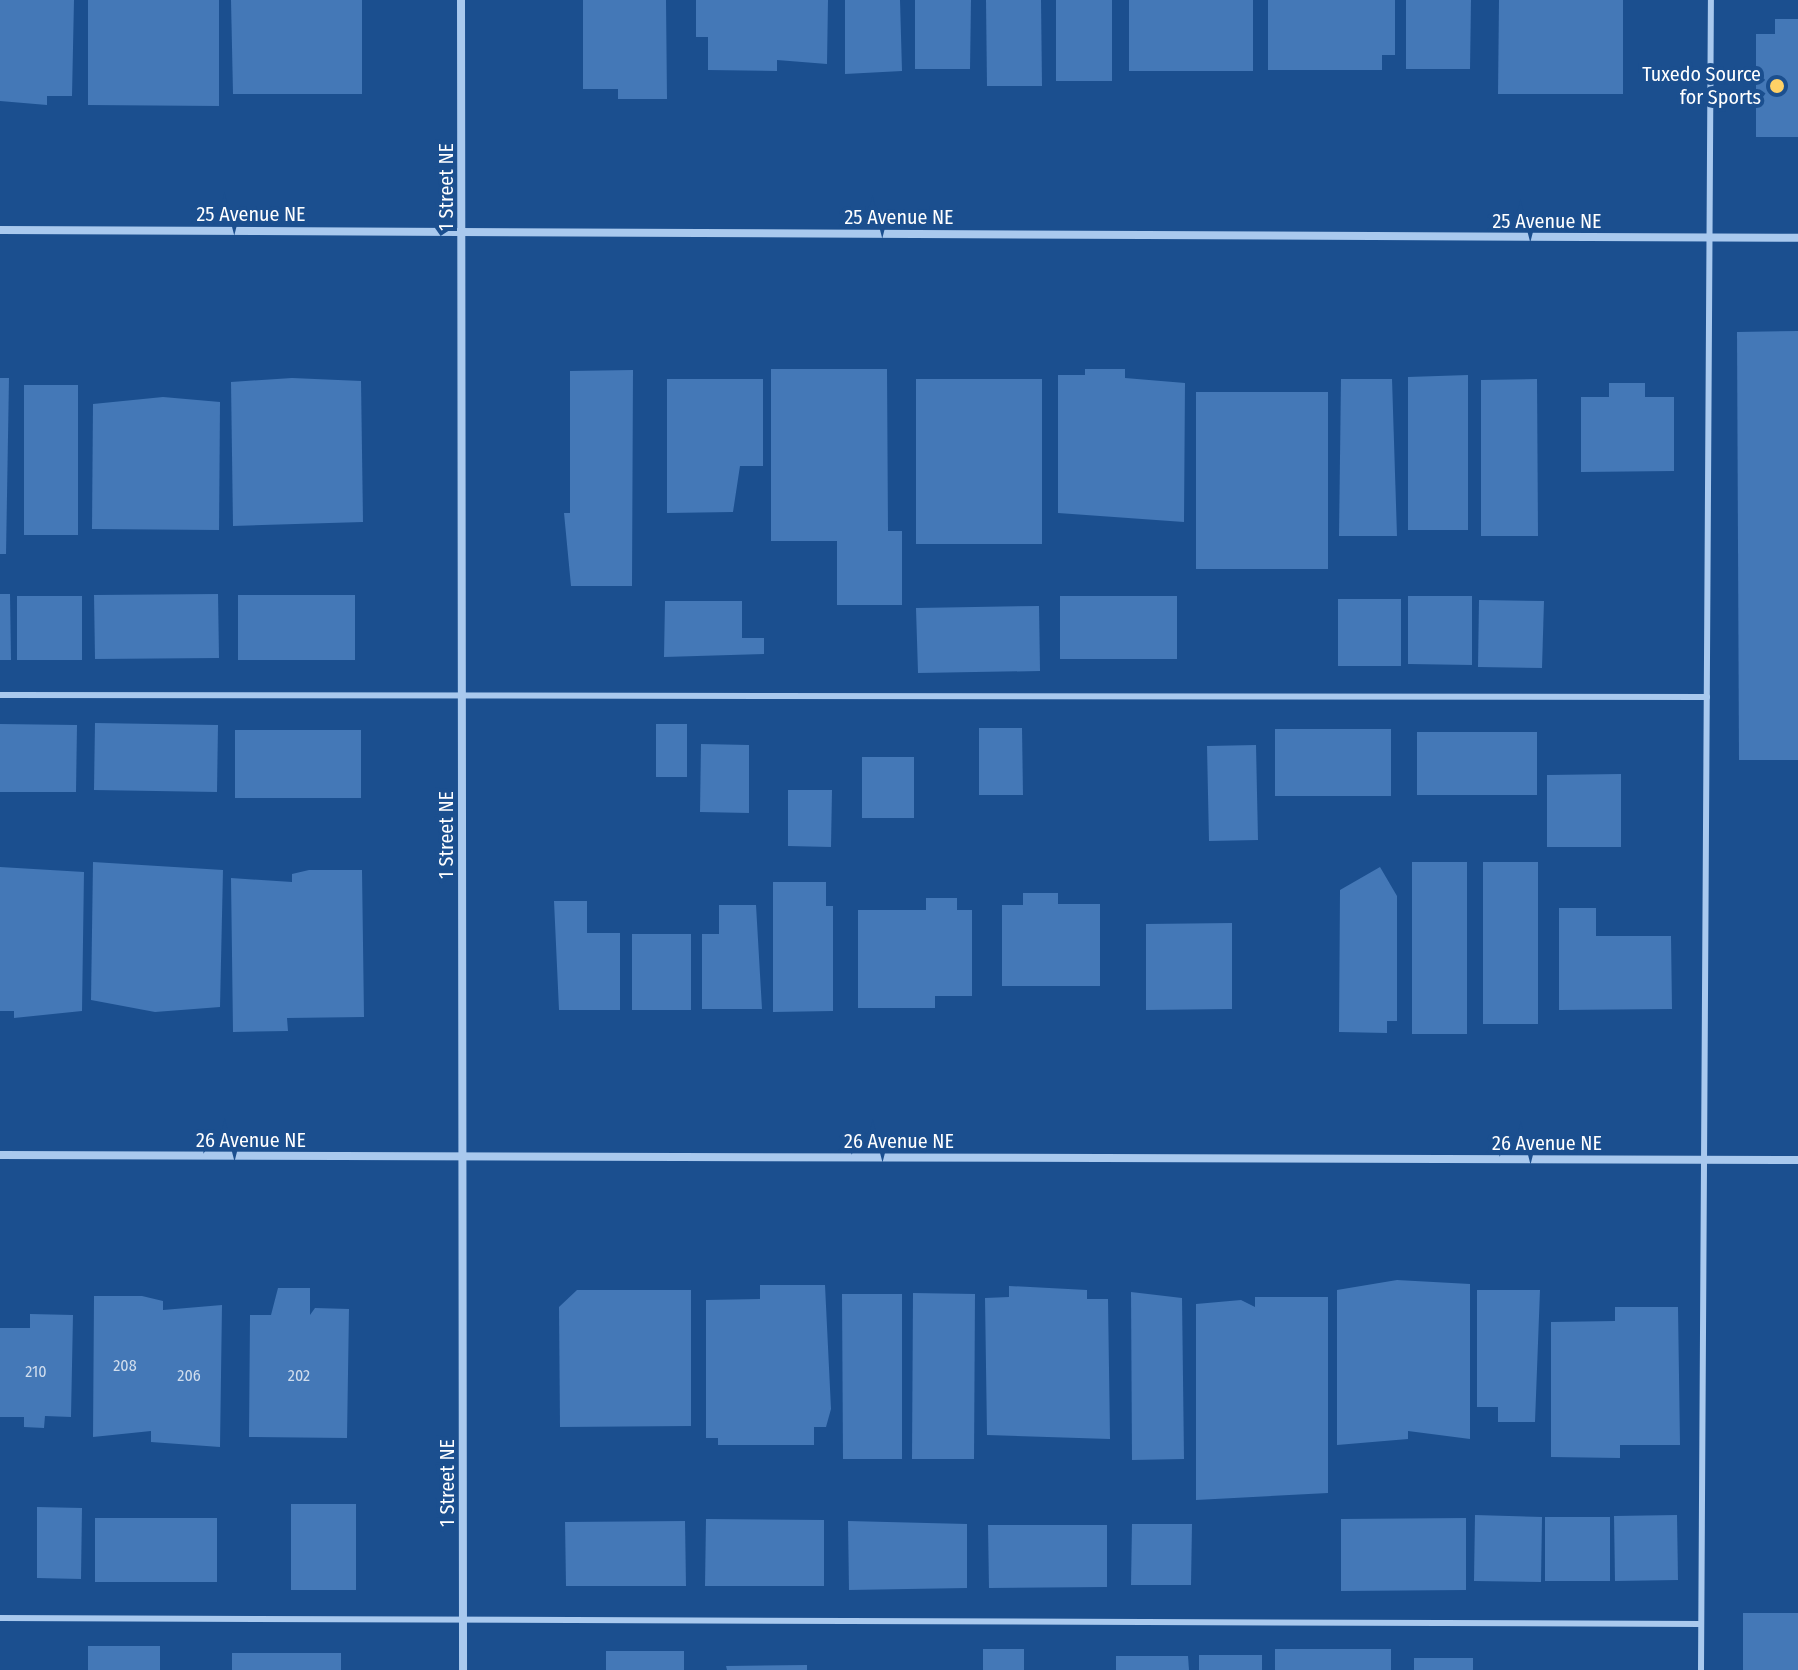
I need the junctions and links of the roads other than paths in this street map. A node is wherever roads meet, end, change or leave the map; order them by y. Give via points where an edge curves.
1 (461, 0) edge
2 (1711, 0) edge
3 (0, 230) edge
4 (462, 230) junction
5 (1709, 238) junction
6 (1798, 238) edge
7 (0, 695) edge
8 (462, 695) junction
9 (1707, 697) junction
10 (0, 1155) edge
11 (462, 1156) junction
12 (1705, 1160) junction
13 (1798, 1160) edge
14 (0, 1618) edge
15 (463, 1619) junction
16 (1701, 1624) junction
17 (463, 1670) edge
18 (1701, 1670) edge

1 - 4 street, 1 Street NE
2 - 5 lane
3 - 4 street, 25 Avenue NE
4 - 5 street, 25 Avenue NE
4 - 8 street, 1 Street NE
5 - 6 street, 25 Avenue NE
5 - 9 lane
7 - 8 lane
8 - 9 lane
8 - 11 street, 1 Street NE
9 - 12 lane
10 - 11 street, 26 Avenue NE
11 - 12 street, 26 Avenue NE
11 - 15 street, 1 Street NE
12 - 13 street, 26 Avenue NE
12 - 16 lane
14 - 15 lane
15 - 16 lane
15 - 17 street, 1 Street NE
16 - 18 lane

